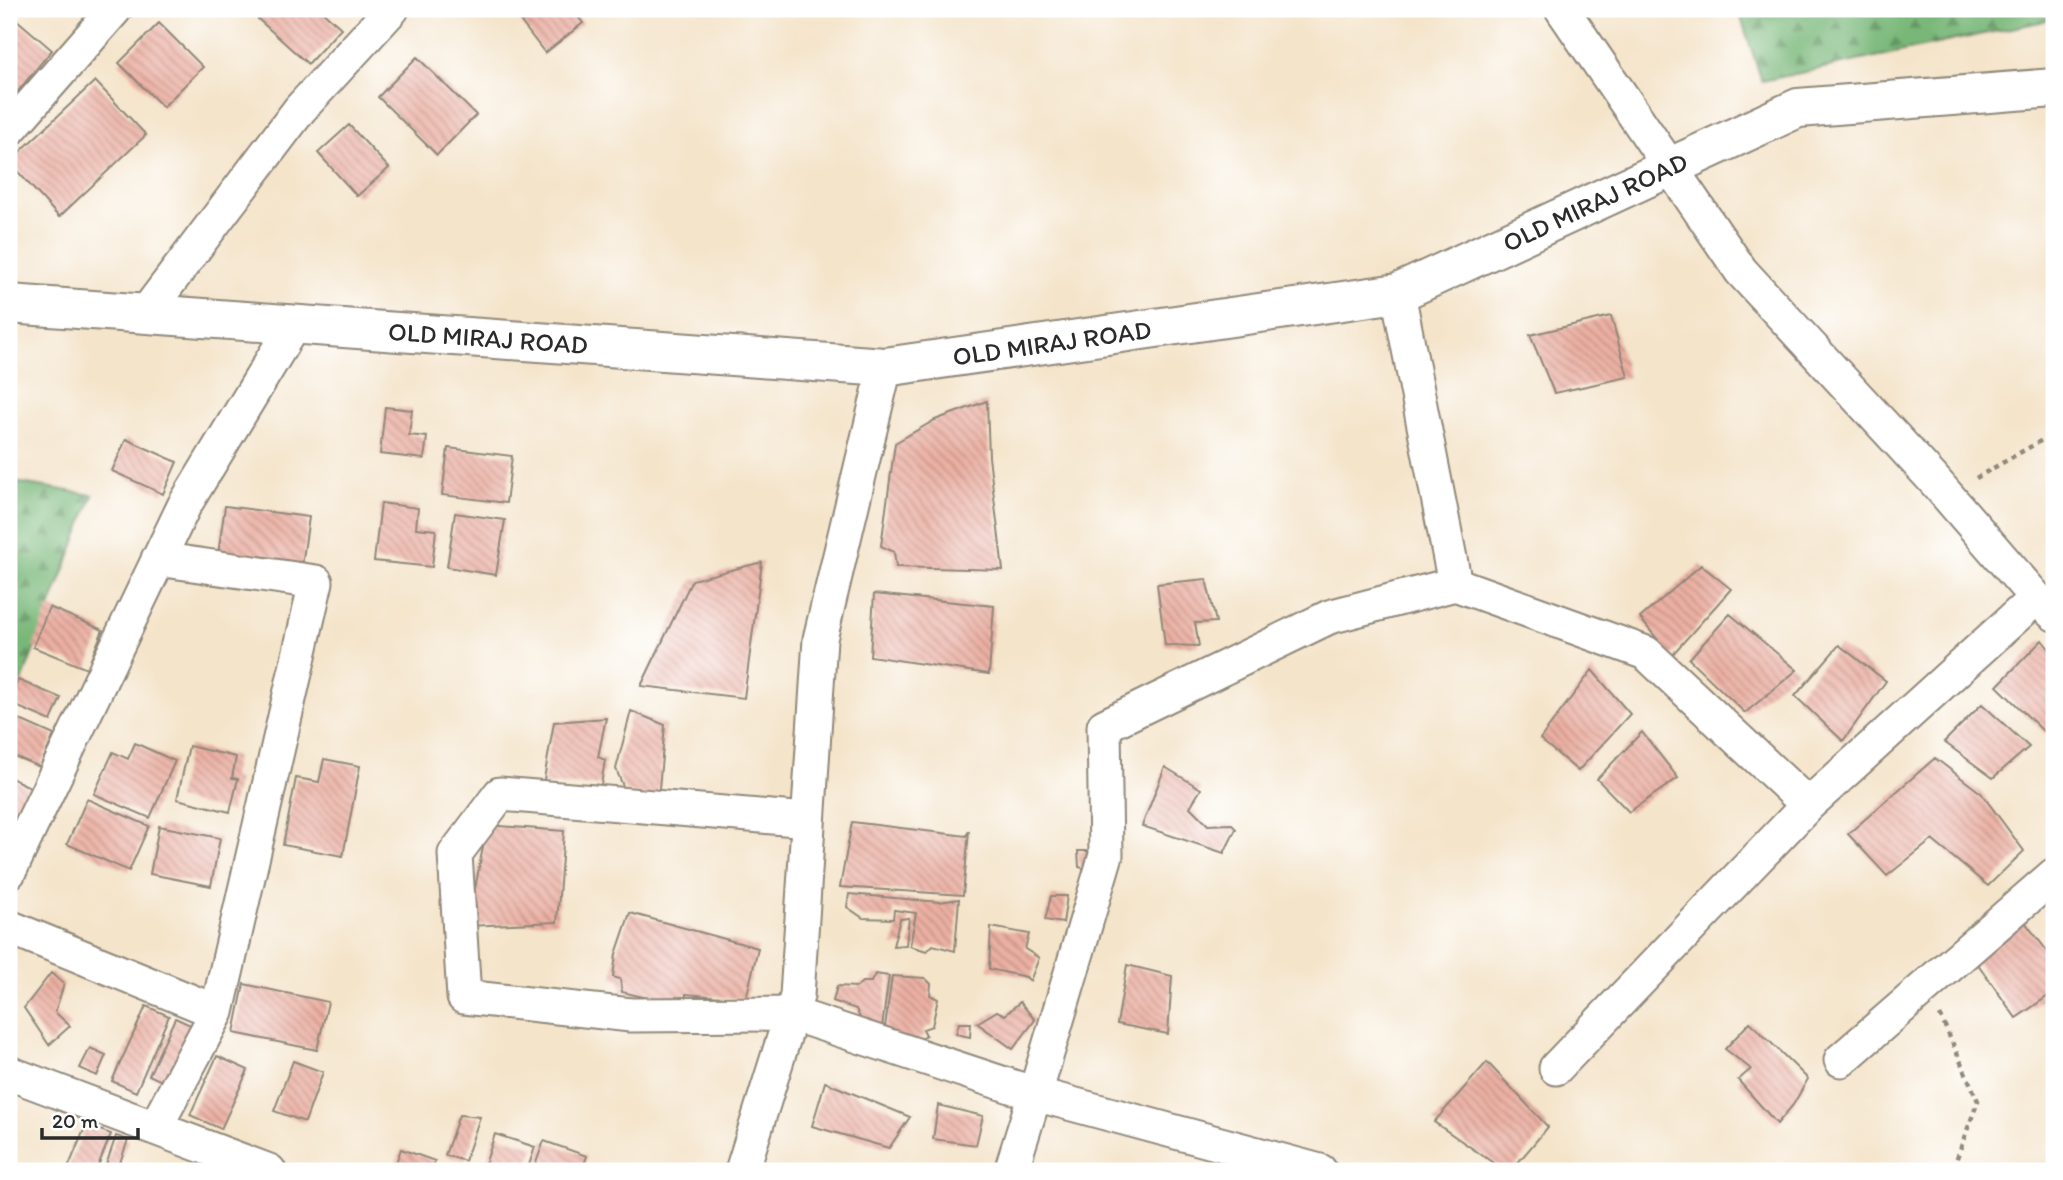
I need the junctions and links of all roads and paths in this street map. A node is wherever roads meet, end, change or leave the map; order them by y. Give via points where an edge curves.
1 (115, 9) edge
2 (391, 9) edge
3 (1562, 9) edge
4 (2054, 88) edge
5 (9, 130) edge
6 (1670, 167) junction
7 (1398, 293) junction
8 (9, 304) edge
9 (145, 314) junction
10 (294, 324) junction
11 (885, 367) junction
12 (2054, 439) edge
13 (1947, 495) junction
14 (158, 559) junction
15 (1455, 584) junction
16 (2045, 606) edge
17 (1808, 806) junction
18 (808, 820) junction
19 (9, 872) edge
20 (2054, 875) edge
21 (9, 927) edge
22 (1928, 985) junction
23 (217, 1012) junction
24 (792, 1014) junction
25 (1841, 1060) dead end
26 (1556, 1068) dead end
27 (9, 1073) edge
28 (1034, 1094) junction
29 (155, 1128) junction
30 (1955, 1163) dead end
31 (269, 1171) edge
32 (742, 1171) edge
33 (1011, 1171) edge
34 (1320, 1171) edge

1 - 5 street
2 - 9 street via 300,109
3 - 6 street
4 - 6 main road, OLD MIRAJ ROAD via 1798,108
6 - 7 main road, OLD MIRAJ ROAD
6 - 13 street via 1741,271
7 - 11 main road, OLD MIRAJ ROAD
7 - 15 street
8 - 9 main road, OLD MIRAJ ROAD
9 - 10 main road, OLD MIRAJ ROAD
10 - 11 main road, OLD MIRAJ ROAD
10 - 14 street via 184,506
11 - 18 street via 820,639
12 - 13 path via 2049,436
13 - 16 street
14 - 19 street
14 - 23 street via 316,582
15 - 17 street via 1646,653
15 - 28 street via 1329,617 1104,726 1106,855
16 - 17 street
17 - 26 street
18 - 24 street via 797,996
18 - 24 street via 500,794 455,854 464,997 631,1015
20 - 22 street
21 - 23 street
22 - 25 street
22 - 30 path via 1978,1101
23 - 29 street
24 - 28 street
24 - 32 street
27 - 29 street
28 - 33 street
28 - 34 street
29 - 31 street

